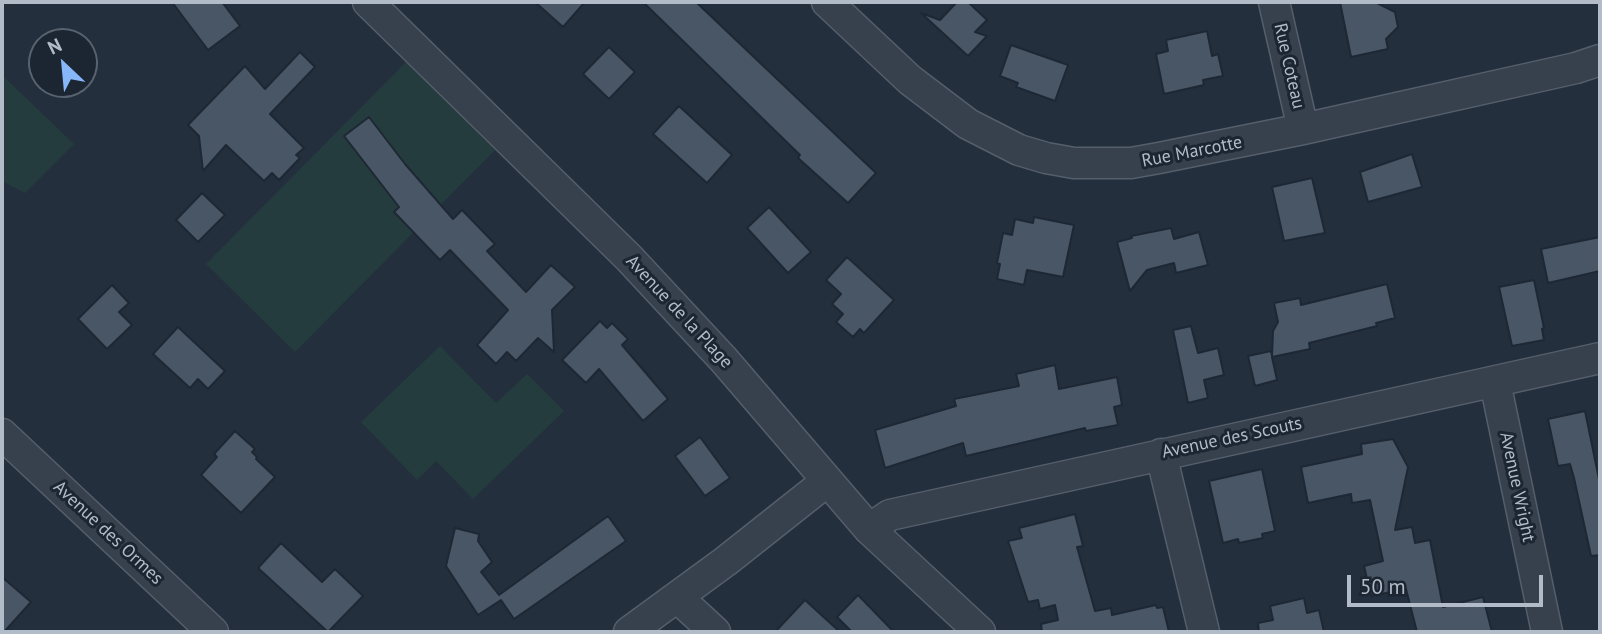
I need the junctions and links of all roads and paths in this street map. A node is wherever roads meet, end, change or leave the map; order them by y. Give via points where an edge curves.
1 (368, 2) edge
2 (827, 2) edge
3 (1274, 2) edge
4 (1600, 60) edge
5 (1303, 129) junction
6 (1600, 358) edge
7 (1495, 382) junction
8 (2, 434) edge
9 (1161, 454) junction
10 (827, 481) junction
11 (869, 529) junction
12 (677, 597) junction
13 (213, 632) edge
14 (629, 632) edge
15 (715, 632) edge
16 (980, 632) edge
17 (1204, 632) edge
18 (1547, 632) edge

1 - 10 street, Avenue de la Plage via 645,274
2 - 5 street, Rue Marcotte via 958,117 993,138 1046,158 1102,165 1130,163
3 - 5 street, Rue Coteau
4 - 5 street, Rue Marcotte
6 - 7 street, Avenue des Scouts
7 - 9 street, Avenue des Scouts
7 - 18 street, Avenue Wright
8 - 13 street, Avenue des Ormes
9 - 11 street, Avenue des Scouts via 890,515
9 - 17 street
10 - 11 street, Avenue de la Plage
10 - 12 street
11 - 16 street, Avenue de la Plage
12 - 14 street
12 - 15 street

